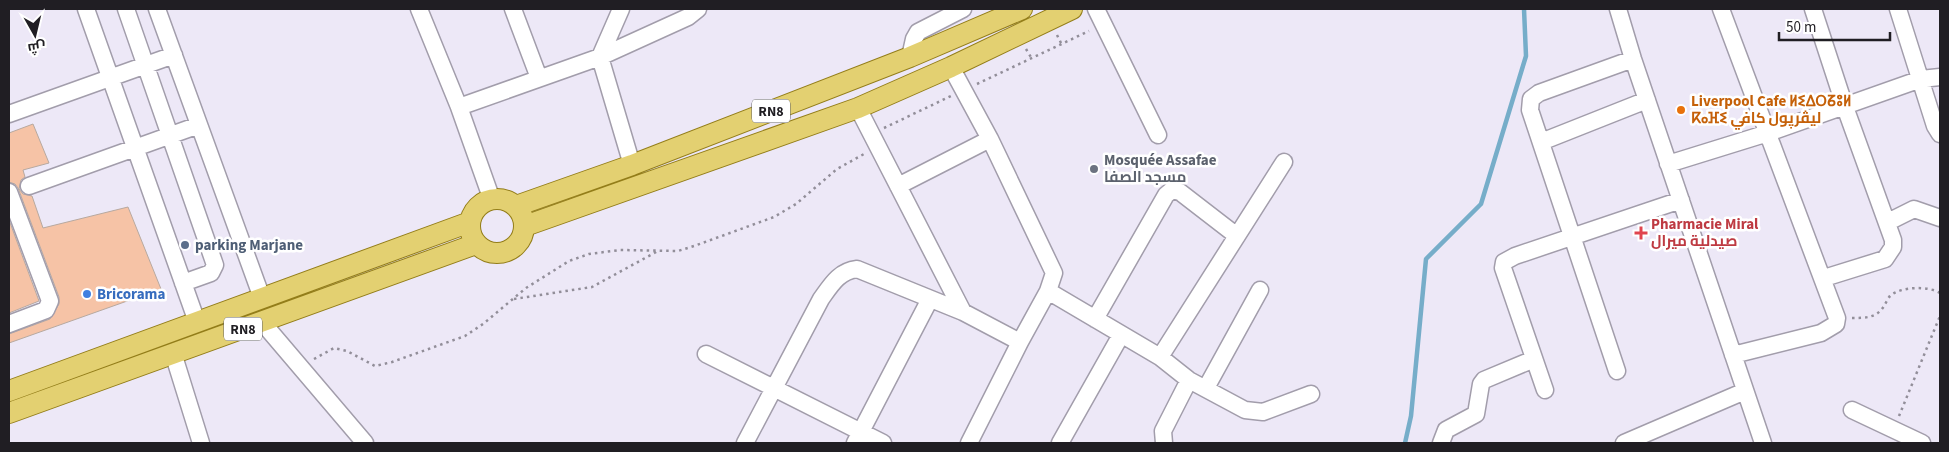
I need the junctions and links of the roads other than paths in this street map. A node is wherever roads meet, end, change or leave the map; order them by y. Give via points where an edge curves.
1 (86, 9) edge
2 (126, 9) edge
3 (157, 9) edge
4 (419, 9) edge
5 (513, 9) edge
6 (621, 9) edge
7 (698, 9) edge
8 (963, 9) edge
9 (1022, 9) edge
10 (1072, 9) edge
11 (1096, 9) edge
12 (1618, 9) edge
13 (1721, 9) edge
14 (1813, 9) edge
15 (1898, 9) edge
16 (174, 55) junction
17 (600, 57) junction
18 (910, 57) junction
19 (1633, 59) junction
20 (146, 65) junction
21 (951, 67) junction
22 (1940, 77) edge
23 (110, 78) junction
24 (539, 78) junction
25 (1921, 79) junction
26 (1646, 100) junction
27 (1845, 106) junction
28 (459, 107) junction
29 (858, 108) junction
30 (9, 114) edge
31 (199, 125) junction
32 (1768, 133) junction
33 (1940, 134) edge
34 (170, 135) junction
35 (1158, 135) dead end
36 (990, 140) junction
37 (1541, 142) junction
38 (135, 148) junction
39 (1284, 162) dead end
40 (1668, 164) junction
41 (632, 165) junction
42 (29, 186) dead end
43 (898, 186) junction
44 (9, 192) edge
45 (492, 200) junction
46 (1681, 200) junction
47 (516, 206) junction
48 (1940, 218) edge
49 (470, 222) junction
50 (1888, 222) junction
51 (525, 226) junction
52 (1237, 236) junction
53 (1573, 236) junction
54 (476, 244) junction
55 (1824, 278) junction
56 (183, 283) junction
57 (1260, 290) dead end
58 (1048, 291) junction
59 (262, 298) junction
60 (930, 299) junction
61 (963, 312) junction
62 (1095, 319) junction
63 (197, 322) junction
64 (262, 322) junction
65 (9, 324) edge
66 (1121, 335) junction
67 (1020, 342) junction
68 (173, 353) junction
69 (706, 354) dead end
70 (1733, 355) junction
71 (1160, 357) junction
72 (1534, 359) junction
73 (1617, 371) dead end
74 (1188, 380) junction
75 (1206, 388) junction
76 (774, 389) junction
77 (1545, 390) dead end
78 (9, 391) edge
79 (1746, 391) junction
80 (1311, 394) dead end
81 (1852, 410) dead end
82 (9, 413) edge
83 (858, 437) edge
84 (201, 443) edge
85 (365, 443) edge
86 (745, 443) edge
87 (883, 443) edge
88 (969, 443) edge
89 (1060, 443) edge
90 (1164, 443) edge
91 (1441, 443) edge
92 (1624, 443) edge
93 (1763, 443) edge
94 (1922, 443) edge

1 - 23 street
2 - 20 street
3 - 16 street
4 - 28 street
5 - 24 street
6 - 17 street
7 - 17 street via 688,17
8 - 18 street via 918,32
9 - 18 main road, RN8
10 - 21 main road, RN8
11 - 35 street
12 - 19 street
13 - 32 street
14 - 27 street
15 - 25 street
16 - 20 street
16 - 31 street
17 - 24 street
17 - 41 street
18 - 41 main road, RN8
19 - 26 street
19 - 37 street via 1549,89 1531,99 1530,110
20 - 23 street
20 - 34 street
21 - 29 main road, RN8
21 - 36 street
22 - 25 street
23 - 30 street
23 - 38 street
24 - 28 street
25 - 27 street
25 - 33 street
26 - 37 street
26 - 40 street
27 - 32 street
27 - 50 street
28 - 45 street
29 - 43 street
29 - 51 main road, RN8
31 - 34 street
31 - 59 street
32 - 40 street
32 - 55 street
34 - 38 street
34 - 56 street via 214,265 211,272
36 - 43 street
36 - 58 street via 1053,267 1053,280
37 - 53 street
38 - 42 street
38 - 56 street
39 - 52 street
40 - 46 street
41 - 47 main road, RN8
43 - 61 street
44 - 65 street via 50,301 46,310
45 - 47 main road via 504,200
45 - 49 main road via 480,205
46 - 53 street
46 - 70 street
47 - 51 main road
48 - 50 street via 1914,210
49 - 54 main road
49 - 59 main road, RN8
50 - 55 street via 1894,247 1885,259
51 - 54 main road via 521,241 503,253 488,252
52 - 62 street via 1180,192 1172,190 1166,195
52 - 71 street
53 - 72 street via 1507,259 1504,264
53 - 73 street
54 - 64 main road, RN8
55 - 70 street via 1836,324 1821,333
56 - 63 street
57 - 75 street
58 - 62 street
58 - 67 street
59 - 63 main road, RN8
60 - 61 street
60 - 76 street via 857,269 842,273 821,299
60 - 83 street
61 - 67 street
62 - 66 street
63 - 78 main road, RN8
64 - 68 main road, RN8
64 - 85 street
66 - 71 street
66 - 89 street
67 - 88 street
68 - 82 main road, RN8
68 - 84 street
69 - 76 street
70 - 79 street
71 - 74 street
72 - 77 street
72 - 91 street via 1484,380 1476,414 1446,430
74 - 75 street
74 - 90 street via 1163,431
75 - 80 street via 1245,410 1257,413
76 - 83 street
76 - 86 street
79 - 92 street
79 - 93 street
81 - 94 street
83 - 87 street

